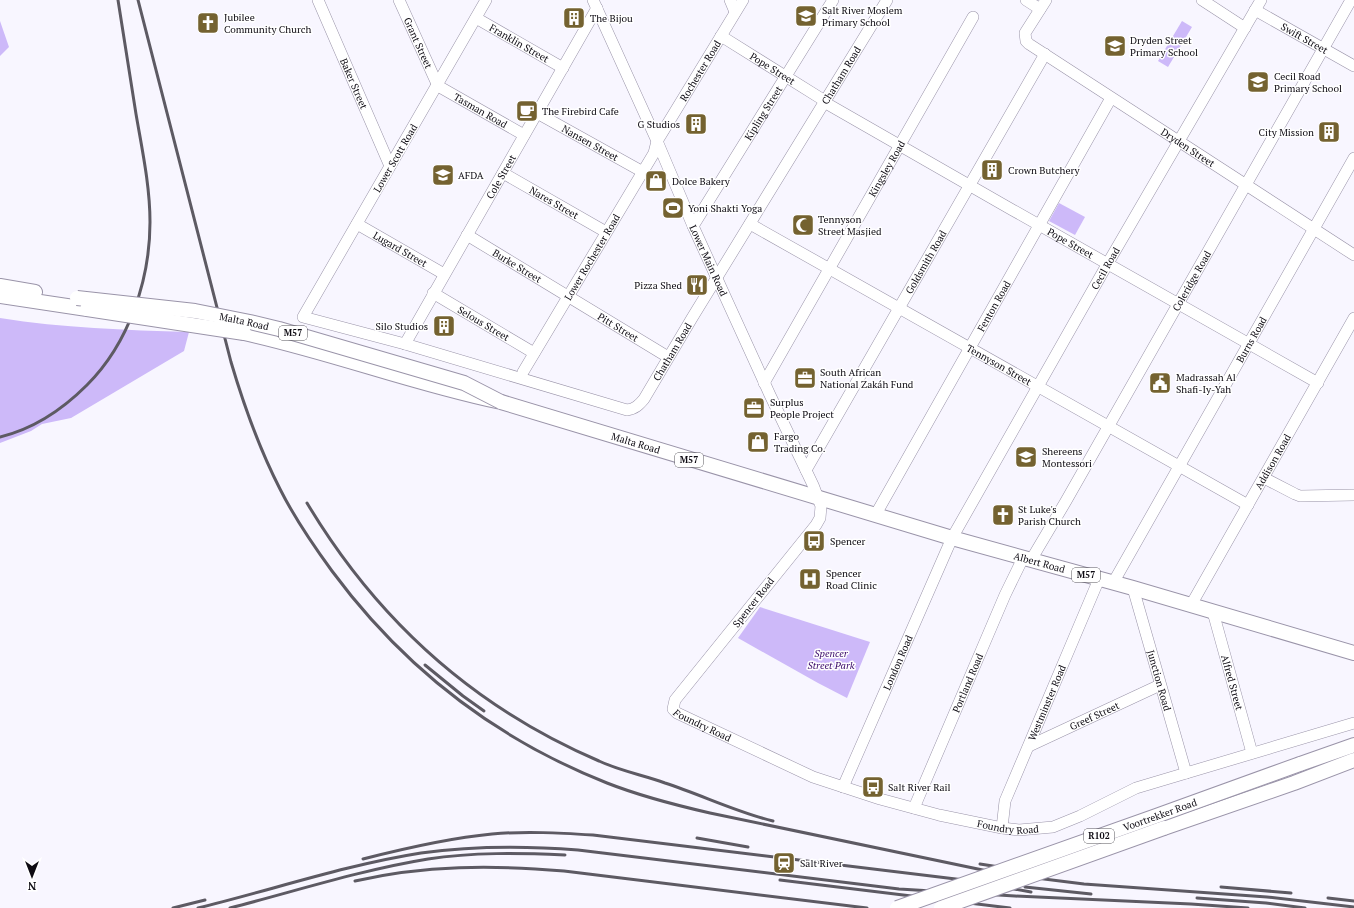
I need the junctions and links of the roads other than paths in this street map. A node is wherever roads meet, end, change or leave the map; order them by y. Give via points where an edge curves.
1 (318, 0) edge
2 (400, 0) edge
3 (486, 0) edge
4 (730, 0) edge
5 (743, 0) edge
6 (833, 0) edge
7 (887, 0) edge
8 (1026, 0) edge
9 (1202, 0) edge
10 (1351, 0) edge
11 (595, 4) edge
12 (1043, 5) edge
13 (1258, 5) edge
14 (735, 12) junction
15 (973, 17) dead end
16 (476, 18) junction
17 (1245, 28) junction
18 (721, 36) junction
19 (1323, 48) junction
20 (1045, 54) junction
21 (1354, 66) edge
22 (563, 68) junction
23 (786, 76) junction
24 (438, 86) junction
25 (1111, 98) junction
26 (825, 102) junction
27 (537, 113) junction
28 (524, 135) junction
29 (657, 141) junction
30 (1178, 142) junction
31 (899, 146) junction
32 (1354, 158) edge
33 (390, 166) junction
34 (643, 172) junction
35 (503, 173) junction
36 (969, 186) junction
37 (1246, 186) junction
38 (357, 224) junction
39 (750, 224) junction
40 (693, 226) junction
41 (1039, 226) junction
42 (1314, 229) junction
43 (606, 232) junction
44 (467, 235) junction
45 (1354, 255) edge
46 (1108, 264) junction
47 (830, 268) junction
48 (444, 274) junction
49 (717, 278) junction
50 (0, 286) edge
51 (0, 291) edge
52 (433, 293) junction
53 (47, 294) junction
54 (0, 296) edge
55 (568, 296) junction
56 (1178, 304) junction
57 (899, 307) junction
58 (303, 317) joint
59 (1354, 318) edge
60 (405, 344) junction
61 (1248, 344) junction
62 (970, 347) junction
63 (534, 353) junction
64 (668, 357) junction
65 (523, 372) dead end
66 (764, 383) junction
67 (1318, 383) junction
68 (1039, 386) junction
69 (501, 402) junction
70 (1109, 426) junction
71 (1179, 466) junction
72 (806, 470) junction
73 (1264, 478) junction
74 (1354, 495) edge
75 (818, 497) junction
76 (1248, 505) junction
77 (876, 514) junction
78 (952, 538) junction
79 (1027, 559) junction
80 (1106, 581) junction
81 (1133, 588) junction
82 (1191, 605) junction
83 (1213, 612) junction
84 (1354, 653) edge
85 (1160, 685) junction
86 (673, 703) joint
87 (1354, 723) edge
88 (1354, 745) edge
89 (1029, 746) junction
90 (1252, 753) junction
91 (1354, 760) edge
92 (1186, 773) junction
93 (843, 787) junction
94 (914, 808) junction
95 (1002, 828) junction
96 (897, 908) edge
97 (941, 908) edge

1 - 33 street, Baker Street
2 - 24 street, Grant Street
3 - 16 street, Lower Scott Road
4 - 14 street
5 - 14 street, Rochester Road
6 - 23 street, Kipling Street
7 - 26 street, Chatham Road
8 - 12 street
9 - 17 street
10 - 19 street, Coleridge Road
11 - 22 street, Cole Street
11 - 29 street, Lower Main Road
12 - 20 street, Dryden Street via 1026,30 1025,37 1029,44
13 - 17 street, Cecil Road
13 - 19 street, Swift Street
14 - 18 street, Rochester Road
15 - 31 street, Kingsley Road
16 - 22 street, Franklin Street
16 - 24 street, Lower Scott Road
17 - 30 street, Cecil Road
18 - 23 street, Pope Street
18 - 29 street, Rochester Road
19 - 21 street, Swift Street
19 - 37 street, Coleridge Road
20 - 25 street, Dryden Street
20 - 36 street, Goldsmith Road
22 - 27 street, Cole Street
23 - 26 street, Pope Street
23 - 40 street, Kipling Street
24 - 28 street, Tasman Road
24 - 33 street, Lower Scott Road
25 - 30 street, Dryden Street
25 - 41 street, Fenton Road
26 - 31 street, Pope Street
26 - 39 street, Chatham Road
27 - 28 street, Cole Street
27 - 34 street, Nansen Street
28 - 35 street, Cole Street
29 - 34 street, Lower Rochester Road via 654,153
29 - 40 street, Lower Main Road
30 - 37 street, Dryden Street
30 - 46 street, Cecil Road
31 - 36 street, Pope Street
31 - 47 street, Kingsley Road
32 - 42 street, Burns Road
33 - 38 street, Lower Scott Road
34 - 43 street, Lower Rochester Road
35 - 43 street, Nares Street
35 - 44 street, Cole Street
36 - 41 street, Pope Street
36 - 57 street, Goldsmith Road
37 - 42 street, Dryden Street
37 - 56 street, Coleridge Road
38 - 48 street, Lugard Street
38 - 58 street, Lower Scott Road
39 - 47 street, Tennyson Street
39 - 49 street, Chatham Road
40 - 49 street, Lower Main Road
41 - 46 street, Pope Street
41 - 62 street, Fenton Road
42 - 45 street, Dryden Street
42 - 61 street, Burns Road
43 - 55 street, Lower Rochester Road
44 - 48 street, Cole Street
44 - 55 street, Burke Street
46 - 56 street, Pope Street
46 - 68 street, Cecil Road
47 - 57 street, Tennyson Street
47 - 66 street, Kingsley Road
48 - 52 street, Cole Street
49 - 64 street, Chatham Road
49 - 66 street, Lower Main Road
50 - 53 main road
51 - 53 main road, Malta Road / M57
52 - 60 street, Cole Street
52 - 63 street, Selous Street
53 - 69 main road, Malta Road / M57, bridge via 195,311 250,322 464,384
54 - 69 main road, Malta Road / M57, bridge via 226,329 281,341 462,394
55 - 63 street, Lower Rochester Road
55 - 64 street, Pitt Street
56 - 61 street, Pope Street
56 - 70 street, Coleridge Road
57 - 62 street, Tennyson Street
57 - 72 street, Goldsmith Road
58 - 60 street, Chatham Road
59 - 67 street, Addison Road
60 - 64 street, Chatham Road via 627,410 634,409 640,404
61 - 67 street, Pope Street
61 - 71 street, Burns Road
62 - 68 street, Tennyson Street
62 - 77 street, Fenton Road
63 - 65 street, Lower Rochester Road
66 - 72 street, Lower Main Road
67 - 73 street, Addison Road
68 - 70 street, Tennyson Street
68 - 78 street, Cecil Road
69 - 75 main road, Malta Road / M57
70 - 71 street, Tennyson Street
70 - 79 street, Coleridge Road via 1066,501
71 - 76 street, Tennyson Street
71 - 80 street, Burns Road
72 - 75 street, Lower Main Road
73 - 74 street via 1300,496
73 - 76 street, Addison Road
75 - 77 main road, Albert Road / M57
75 - 86 street, Spencer Road via 822,512 816,525
76 - 82 street, Addison Road
77 - 78 main road, Albert Road / M57
78 - 79 main road, Albert Road / M57
78 - 93 street, London Road
79 - 80 main road, Albert Road / M57
79 - 94 street, Portland Road via 1005,596
80 - 81 main road, Albert Road / M57
80 - 89 street, Westminster Road
81 - 82 main road, Albert Road / M57
81 - 85 street, Junction Road
82 - 83 main road, Albert Road / M57
83 - 84 main road, Albert Road / M57
83 - 90 street, Alfred Street
85 - 89 street, Greef Street
85 - 92 street, Junction Road
86 - 93 street, Foundry Road via 673,710 676,713 813,777
87 - 90 street, Foundry Road
88 - 96 main road, Voortrekker Road / R102, bridge
89 - 95 street, Westminster Road via 1005,801
90 - 92 street, Foundry Road
91 - 97 main road, Voortrekker Road / R102, bridge
92 - 95 street, Foundry Road via 1136,788 1053,827 1019,830
93 - 94 street, Foundry Road
94 - 95 street, Foundry Road

